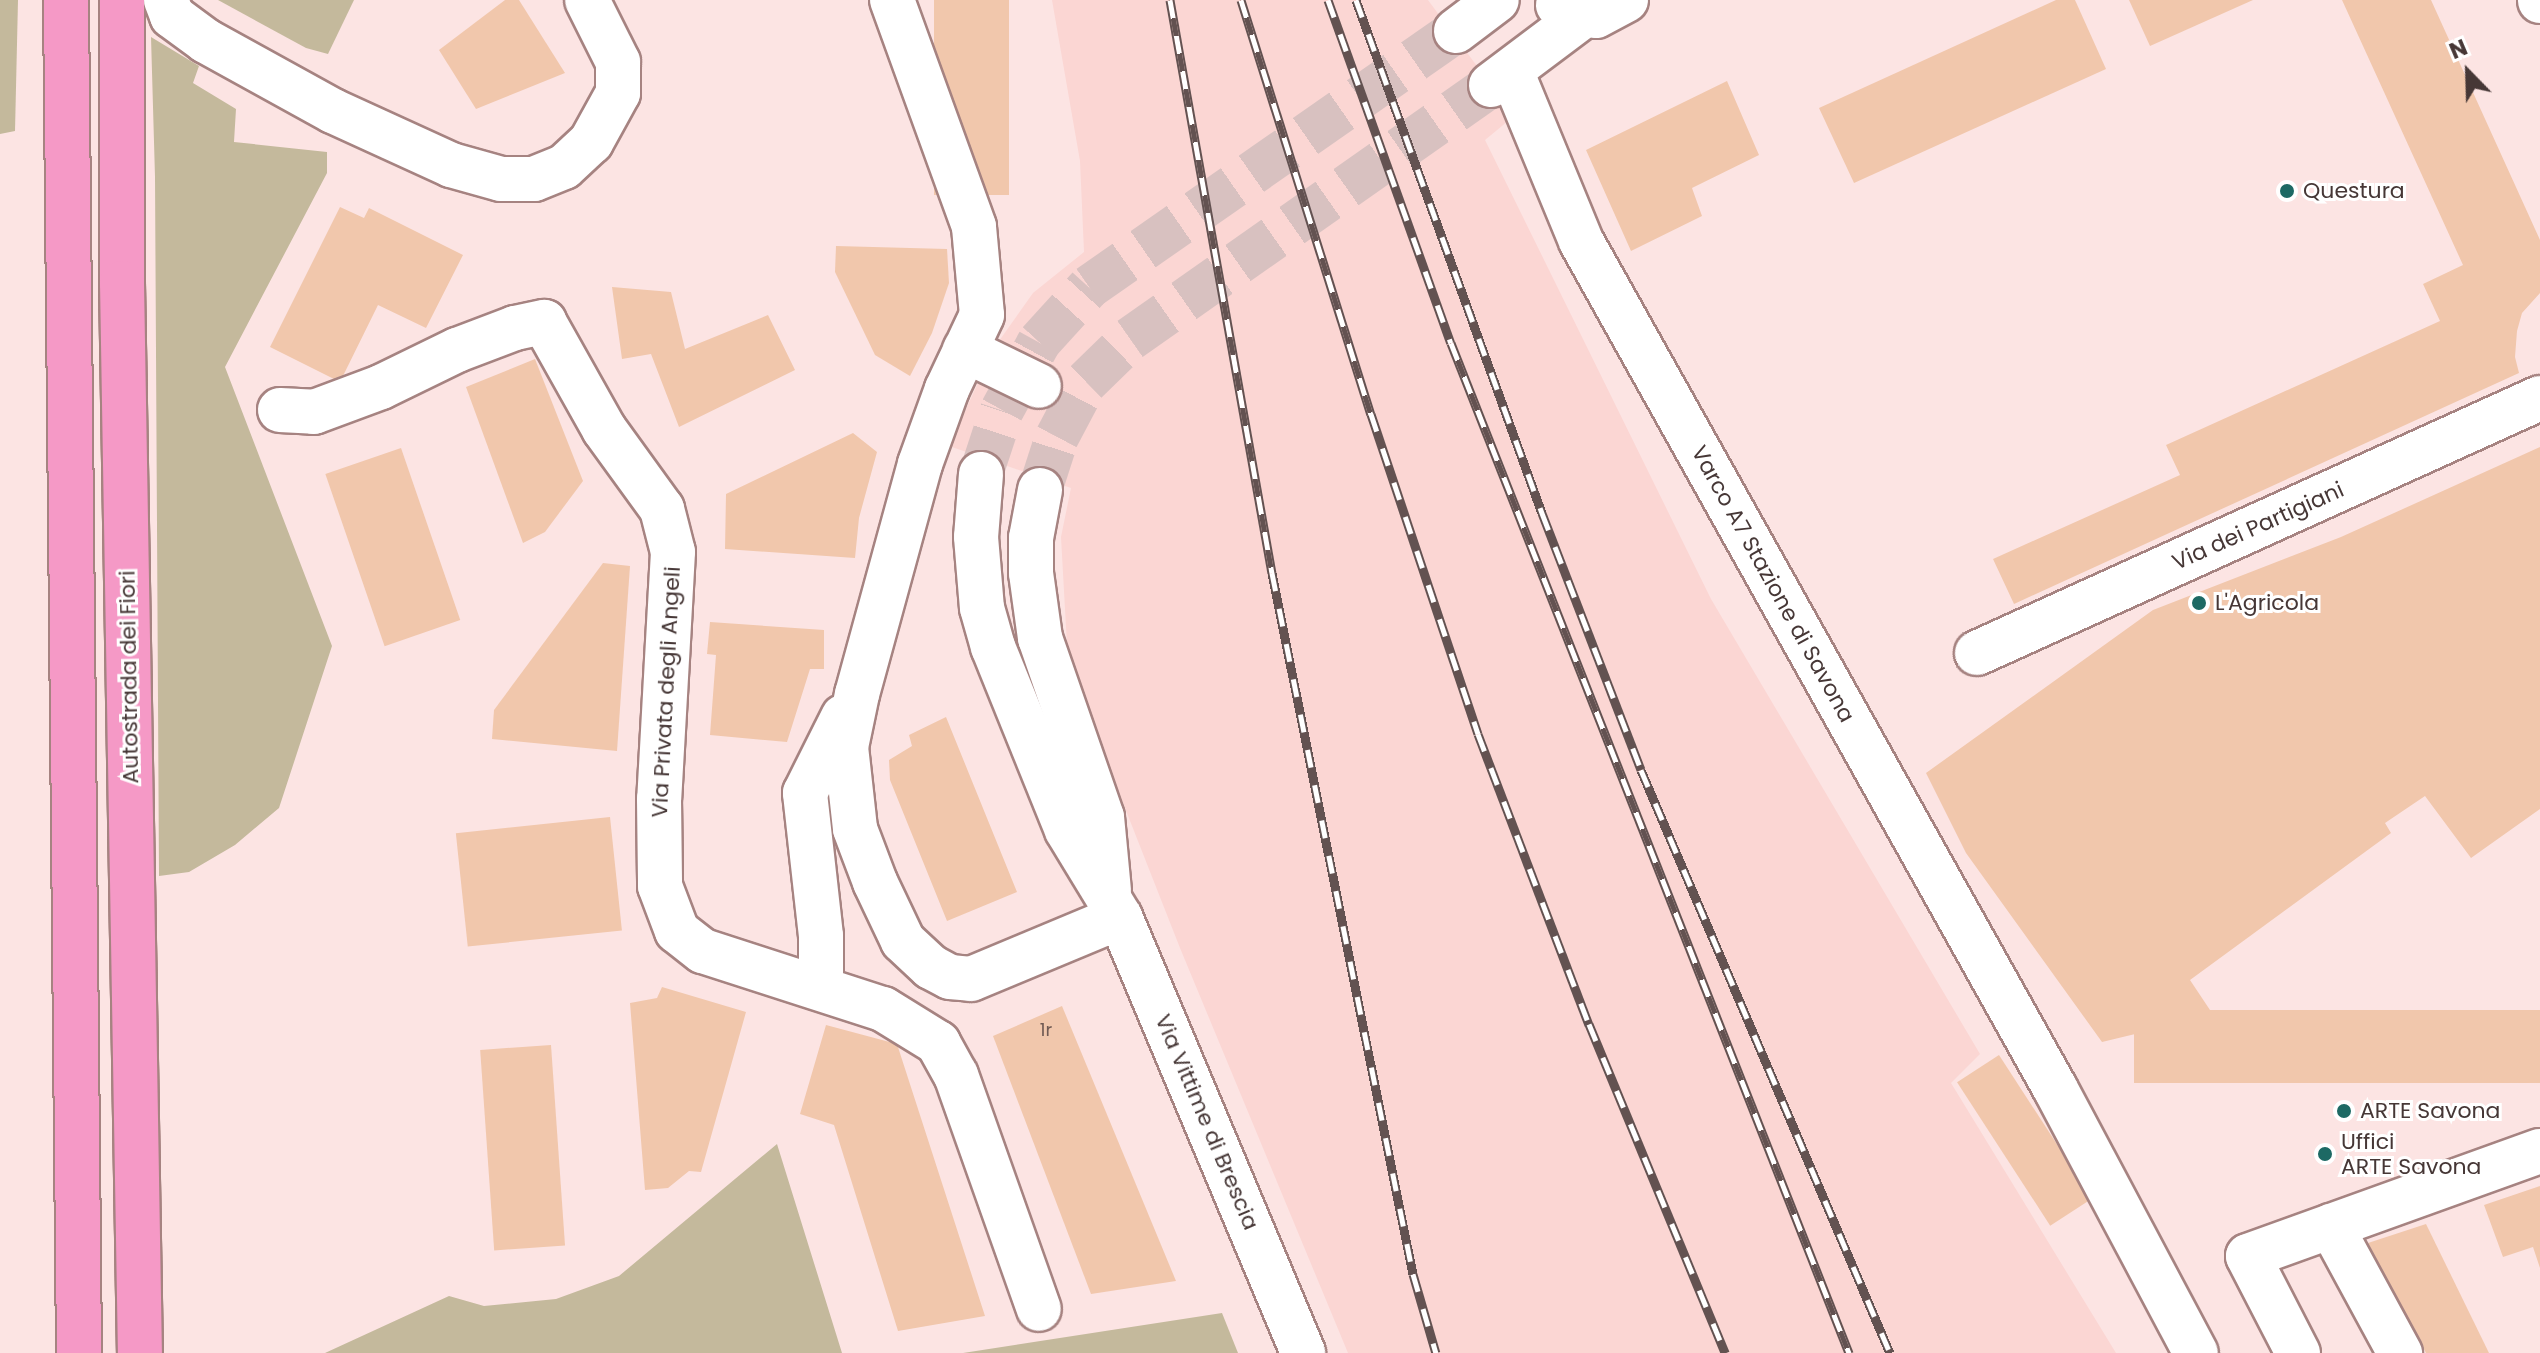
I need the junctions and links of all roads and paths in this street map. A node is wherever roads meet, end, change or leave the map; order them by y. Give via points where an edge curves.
1 (66, 0) edge
2 (122, 0) edge
3 (166, 0) edge
4 (587, 0) edge
5 (892, 0) edge
6 (1497, 0) edge
7 (1626, 0) edge
8 (1568, 8) edge
9 (1456, 31) tunnel mouth
10 (965, 350) junction
11 (1039, 386) dead end
12 (2540, 398) edge
13 (280, 410) dead end
14 (981, 474) tunnel mouth
15 (1040, 490) tunnel mouth
16 (1977, 653) dead end
17 (857, 694) junction
18 (1115, 905) junction
19 (821, 988) junction
20 (2540, 1151) edge
21 (2331, 1226) junction
22 (1039, 1309) dead end
23 (79, 1353) edge
24 (140, 1353) edge
25 (1303, 1353) edge
26 (2196, 1353) edge
27 (2298, 1353) edge
28 (2400, 1353) edge

1 - 23 highway
2 - 24 highway, Autostrada dei Fiori
3 - 4 street via 172,16 206,41 333,111 451,165 501,179 534,179 564,167 591,142 618,93 618,62
5 - 10 street via 974,227 982,315
6 - 9 street
7 - 8 street via 1609,12
8 - 26 street, Varco A7 Stazione di Savona via 1501,78 1581,241 2055,1088
10 - 11 street
10 - 17 street via 920,464
12 - 16 street, Via dei Partigiani
13 - 19 street, Via Privata degli Angeli via 314,412 457,350 544,322 604,429 662,509 673,552 659,799 660,886 677,931 703,951
14 - 18 street, Via Vittime di Brescia via 976,537 982,608 1067,830
15 - 18 street, Via Vittime di Brescia via 1031,573 1040,638 1102,817
17 - 18 street via 846,747 855,829 903,941 931,967 950,977 971,979
17 - 19 street via 805,793 821,936
18 - 25 street, Via Vittime di Brescia
19 - 22 street, Via Privata degli Angeli via 883,1009 938,1043 956,1075
20 - 21 street
21 - 27 street via 2248,1256
21 - 28 street

